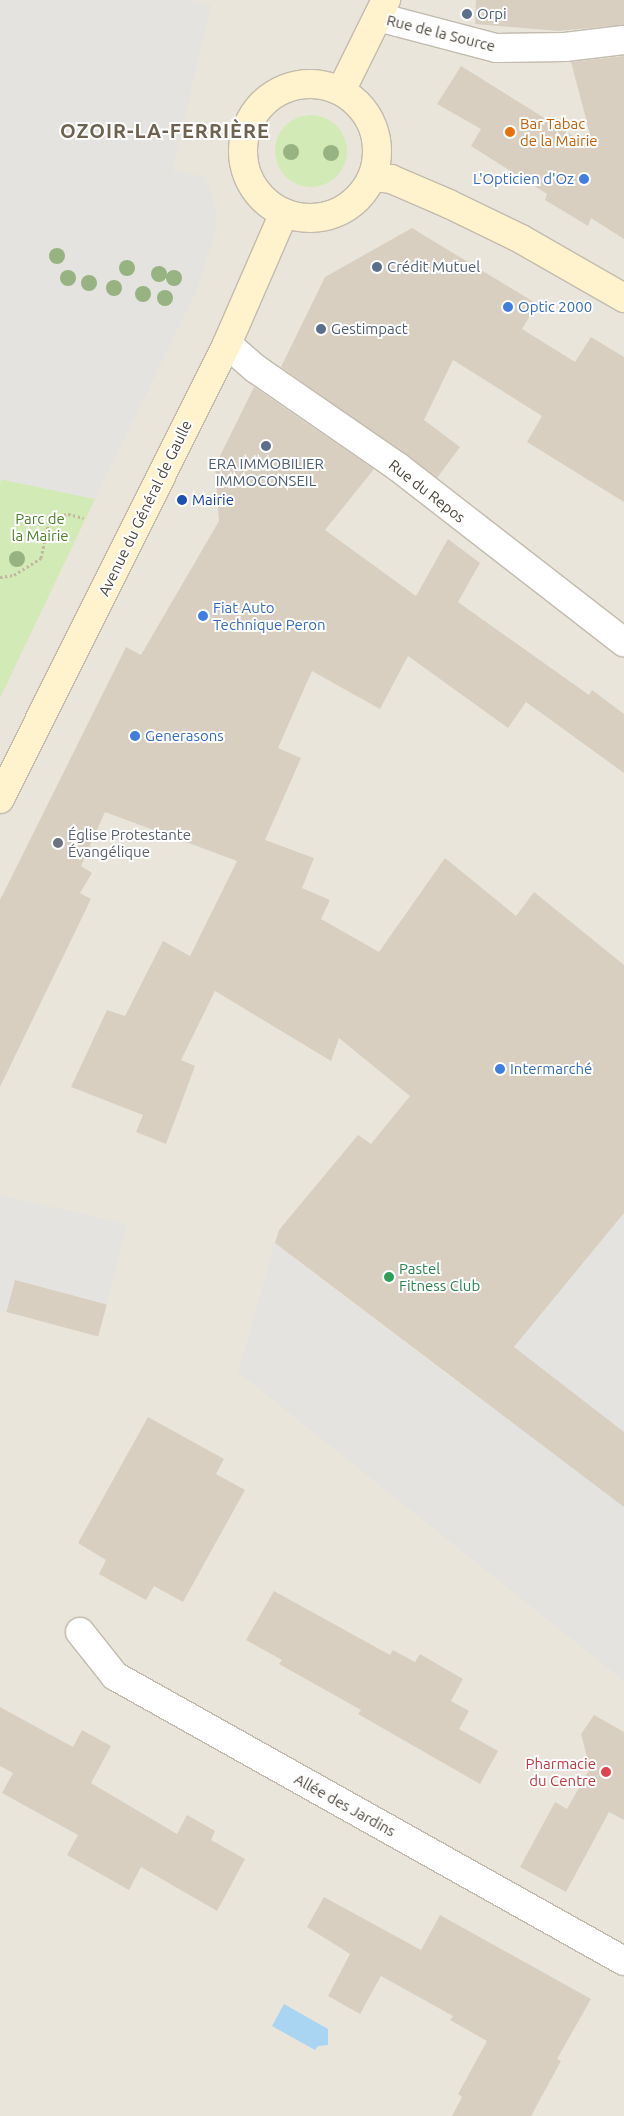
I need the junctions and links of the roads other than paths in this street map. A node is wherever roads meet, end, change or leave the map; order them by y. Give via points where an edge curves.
1 (382, 8) edge
2 (624, 40) edge
3 (341, 91) junction
4 (373, 177) junction
5 (284, 213) junction
6 (624, 298) edge
7 (227, 344) junction
8 (624, 642) edge
9 (0, 799) edge
10 (80, 1632) dead end
11 (624, 1961) edge

1 - 2 street, Rue de la Source via 496,48 565,47
1 - 3 main road
3 - 4 main road via 369,118 376,137
3 - 5 main road via 322,84 302,84 265,100 252,116 244,138 244,161 250,182 265,201
4 - 5 main road via 361,195 345,209 326,216 305,218
4 - 6 main road via 391,180 521,238
5 - 7 main road, Avenue du Général de Gaulle
7 - 8 street, Rue du Repos via 256,368 398,467
7 - 9 main road, Avenue du Général de Gaulle
10 - 11 street, Allée des Jardins via 115,1676

